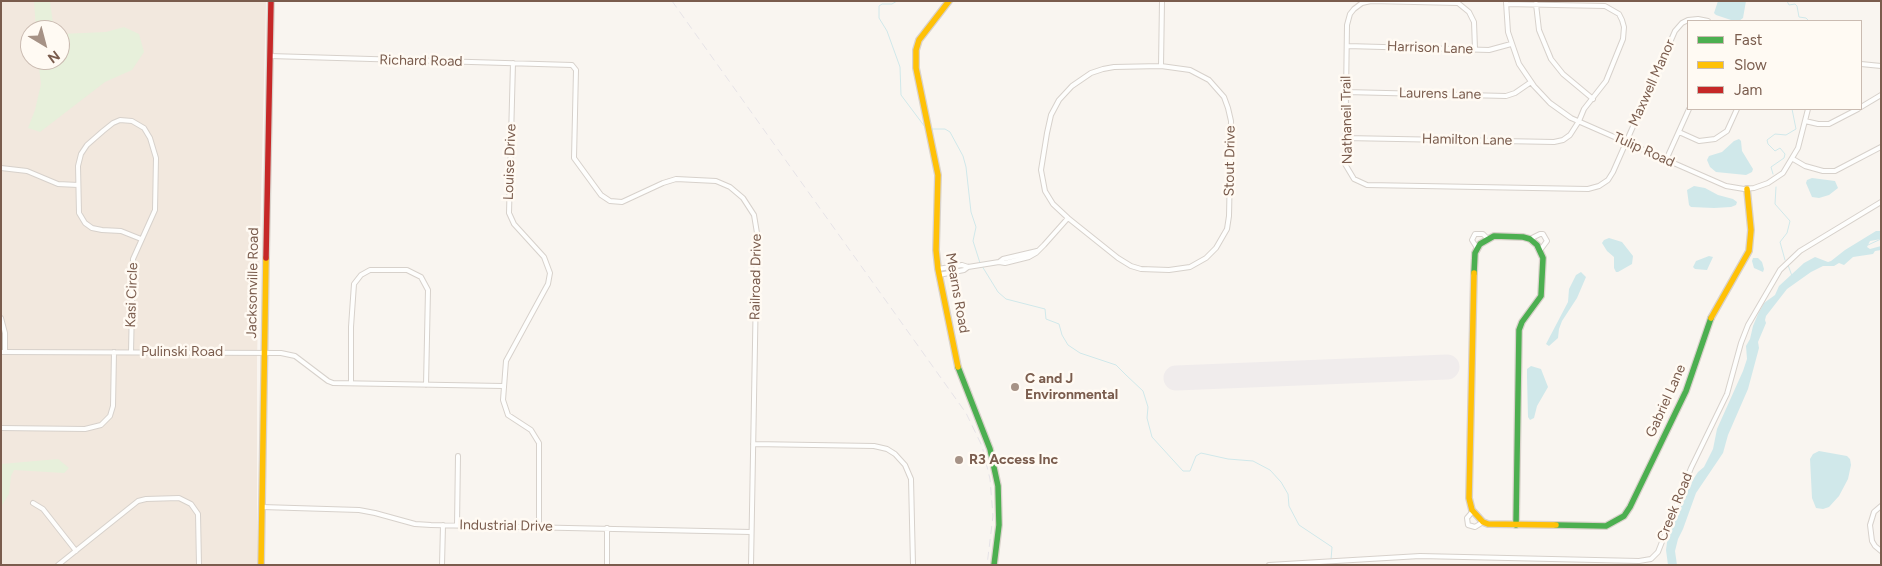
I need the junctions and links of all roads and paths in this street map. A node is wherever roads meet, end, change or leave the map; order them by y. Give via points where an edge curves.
1 (271, 1) edge
2 (949, 1) edge
3 (1162, 1) edge
4 (1506, 2) edge
5 (1536, 4) junction
6 (1350, 6) dead end
7 (1354, 9) junction
8 (1687, 20) edge
9 (1688, 20) edge
10 (1703, 20) edge
11 (1511, 44) junction
12 (1347, 46) junction
13 (1475, 49) junction
14 (270, 56) junction
15 (513, 63) junction
16 (1862, 64) edge
17 (572, 65) joint
18 (1161, 66) junction
19 (1881, 66) edge
20 (1531, 82) junction
21 (1346, 92) junction
22 (1881, 95) edge
23 (1593, 99) junction
24 (1862, 106) edge
25 (1689, 110) edge
26 (1737, 110) edge
27 (1808, 110) edge
28 (1855, 110) edge
29 (1579, 121) junction
30 (1805, 121) junction
31 (1679, 132) junction
32 (1345, 138) junction
33 (1626, 142) junction
34 (1881, 147) edge
35 (1793, 159) junction
36 (1666, 160) junction
37 (1, 168) edge
38 (1352, 176) junction
39 (1346, 182) dead end
40 (78, 185) junction
41 (1747, 189) junction
42 (1881, 202) edge
43 (1068, 218) junction
44 (141, 239) junction
45 (1488, 239) junction
46 (1530, 239) junction
47 (1478, 248) junction
48 (1540, 249) junction
49 (939, 272) junction
50 (1, 318) edge
51 (3, 352) edge
52 (114, 352) junction
53 (131, 352) junction
54 (264, 353) junction
55 (351, 383) junction
56 (426, 385) junction
57 (504, 386) junction
58 (1, 428) edge
59 (753, 444) junction
60 (458, 456) dead end
61 (33, 503) dead end
62 (1881, 506) edge
63 (262, 507) junction
64 (1473, 511) junction
65 (1483, 522) junction
66 (443, 525) junction
67 (457, 525) junction
68 (1516, 525) junction
69 (539, 527) junction
70 (607, 528) junction
71 (751, 532) junction
72 (76, 551) junction
73 (1881, 551) edge
74 (58, 565) edge
75 (199, 565) edge
76 (261, 565) edge
77 (442, 565) edge
78 (607, 565) edge
79 (751, 565) edge
80 (913, 565) edge
81 (994, 565) edge
82 (1269, 565) edge

1 - 14 street, Jacksonville Road
2 - 49 street, Mearns Road via 927,27 916,50 916,68 938,175 936,250
3 - 18 street
4 - 5 street, Hamilton Lane
4 - 11 street, Tulip Road
5 - 23 street via 1538,30 1551,59 1563,74
5 - 23 street, Hamilton Lane via 1605,6 1620,17 1624,27 1623,39 1604,85
6 - 7 street
7 - 12 street, Nathaneil Trail via 1348,22
7 - 13 street via 1362,3 1371,2 1458,3 1474,22
8 - 33 street, Maxwell Manor via 1675,31
9 - 10 street, Maxwell Manor
11 - 13 street, Harrison Lane via 1492,50
11 - 20 street, Tulip Road
12 - 13 street, Harrison Lane
12 - 21 street, Nathaneil Trail
14 - 15 street, Richard Road
14 - 54 street, Jacksonville Road
15 - 17 street, Richard Road
15 - 57 street, Louise Drive via 509,213 514,224 544,258 550,273 548,284 506,361
16 - 19 street
17 - 59 street, Railroad Drive via 576,70 574,158 601,195 622,202 676,179 709,180 735,190 752,211 757,233
18 - 43 street, Stout Drive via 1099,70 1072,86 1056,105 1048,124 1041,174 1047,195
18 - 43 street, Stout Drive via 1184,68 1204,76 1219,90 1228,108 1231,122 1229,216 1221,241 1210,254 1190,266 1146,270 1124,262
20 - 21 street, Laurens Lane via 1506,96
20 - 29 street, Tulip Road via 1550,103
21 - 32 street, Nathaneil Trail
22 - 24 street
23 - 29 street, Hamilton Lane
25 - 31 street
26 - 31 street via 1727,131 1715,140 1699,141
27 - 30 street, Tulip Road
28 - 30 street via 1829,124
29 - 32 street, Hamilton Lane via 1570,135 1554,142
29 - 33 street, Tulip Road
30 - 35 street, Tulip Road
31 - 36 street
32 - 38 street, Nathaneil Trail via 1345,164
33 - 36 street, Tulip Road
33 - 38 street, Nathaneil Trail via 1608,180 1592,189 1367,185
34 - 35 street via 1832,171 1805,166
35 - 41 street, Tulip Road via 1775,180
36 - 41 street, Tulip Road via 1726,186
37 - 40 street via 27,171 58,184
38 - 39 street
40 - 44 street, Kasi Circle via 79,213 85,223 96,229 121,231
40 - 44 street, Kasi Circle via 79,158 87,145 116,121 129,120 141,125 150,138 156,158 155,210
41 - 68 street, Gabriel Lane via 1748,251 1710,319 1686,391 1624,516 1606,526
42 - 82 street, Creek Road via 1800,251 1776,276 1748,325 1722,404 1685,481 1658,552 1651,559 1420,556
43 - 49 street via 1033,255 1005,263
44 - 53 street, Kasi Circle via 133,259
45 - 46 street, Gabriel Lane via 1523,236
45 - 47 street
45 - 47 street, Gabriel Lane via 1482,234 1474,234 1472,240
46 - 48 street
46 - 48 street, Gabriel Lane via 1543,234 1547,241
47 - 64 street, Gabriel Lane via 1474,264 1469,498
48 - 68 street, Gabriel Lane via 1543,263 1541,296 1519,330
49 - 81 street, Mearns Road via 959,370 990,449 996,476 1000,518
50 - 51 street via 5,333
51 - 52 street, Pulinski Road
52 - 53 street, Pulinski Road
52 - 58 street via 113,406 110,416 101,425 85,429
53 - 54 street, Pulinski Road
54 - 55 street, Pulinski Road via 291,355 328,381
54 - 63 street, Jacksonville Road
55 - 56 street, Pulinski Road
55 - 56 street via 354,284 370,270 407,270 421,277 428,290
56 - 57 street, Pulinski Road
57 - 69 street via 504,406 508,415 531,430 539,443
59 - 71 street, Railroad Drive
59 - 80 street via 874,446 895,454 905,465 911,480
60 - 67 street
61 - 72 street via 43,509
62 - 73 street via 1874,512 1870,525 1872,541
63 - 66 street, Industrial Drive via 358,510 415,524
63 - 76 street, Jacksonville Road
64 - 65 street
64 - 65 street, Gabriel Lane via 1467,518 1468,525 1475,527
65 - 68 street, Gabriel Lane
66 - 67 street, Industrial Drive
66 - 77 street
67 - 69 street, Industrial Drive
69 - 70 street, Industrial Drive
70 - 71 street, Industrial Drive
70 - 78 street
71 - 79 street, Railroad Drive
72 - 74 street
72 - 75 street via 138,501 179,498 191,504 198,514

